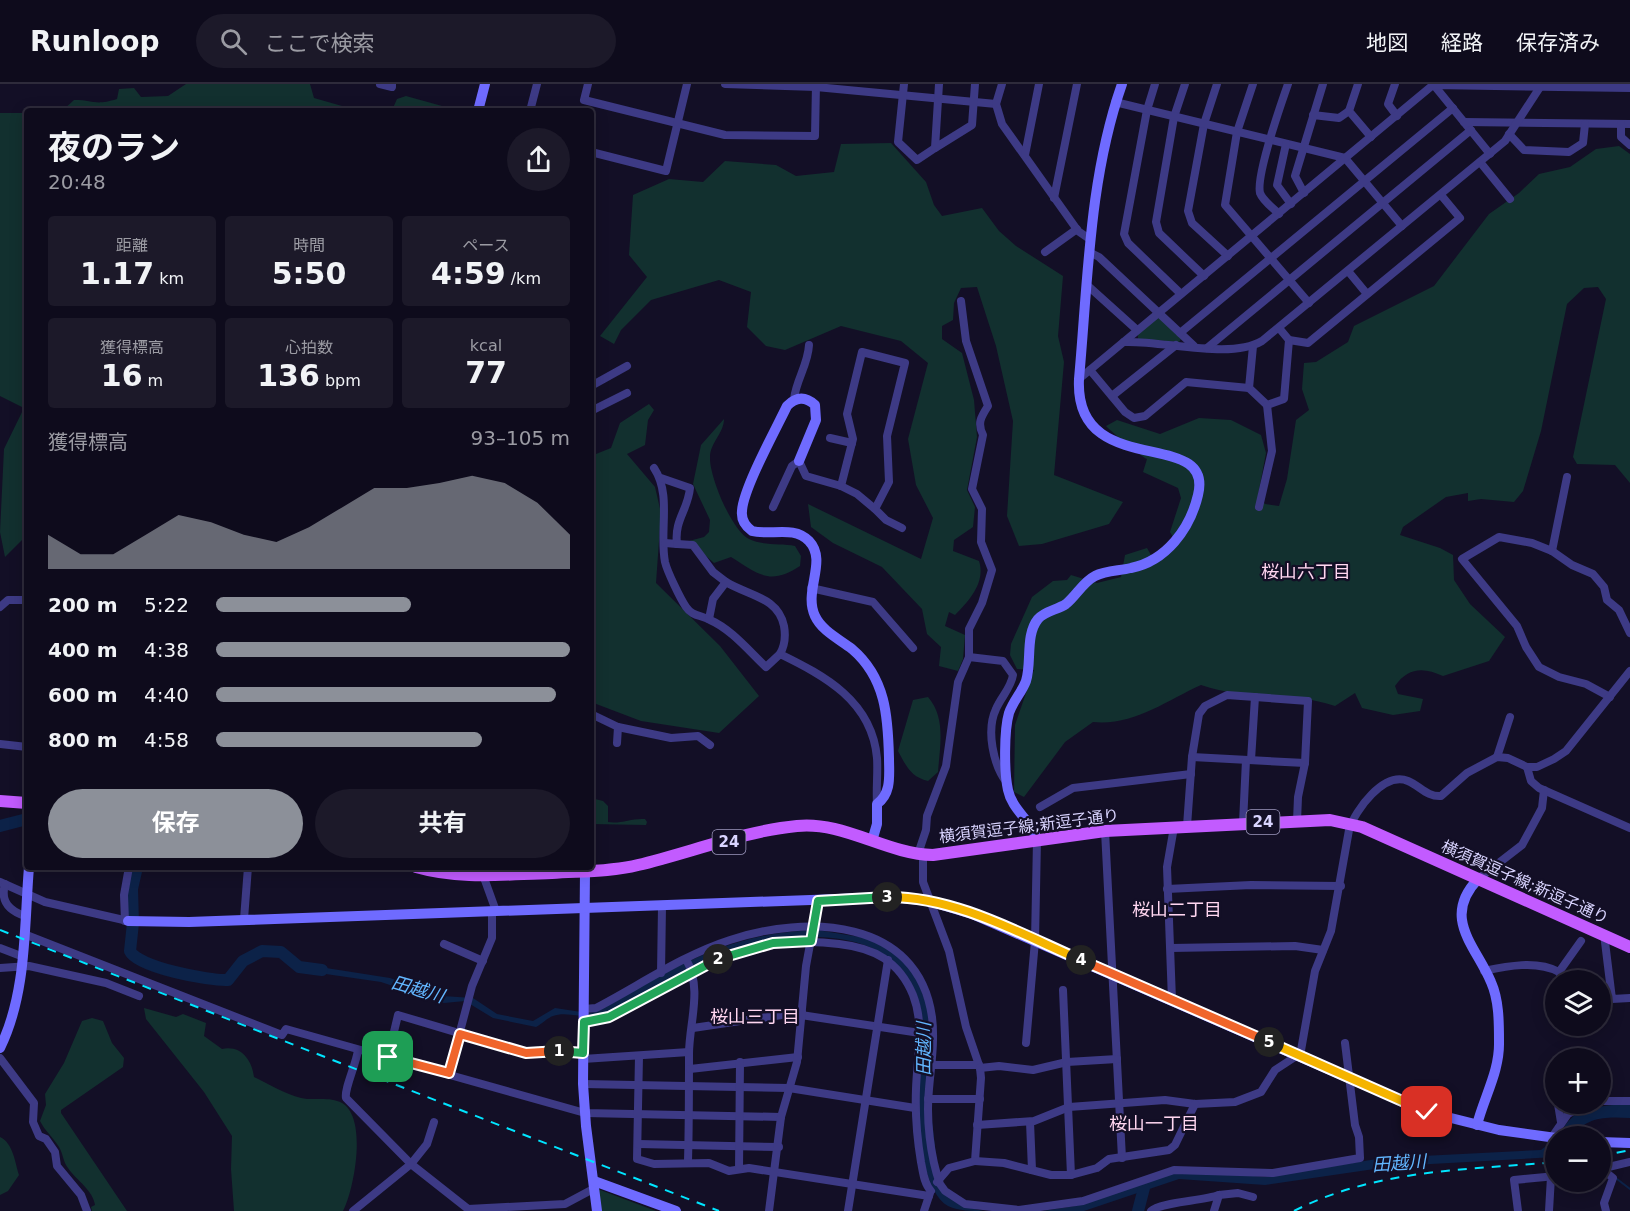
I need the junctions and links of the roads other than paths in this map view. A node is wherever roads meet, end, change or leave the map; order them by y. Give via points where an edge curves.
1 (380, 84) edge
2 (392, 84) edge
3 (485, 84) edge
4 (537, 84) edge
5 (588, 84) edge
6 (687, 84) edge
7 (725, 84) edge
8 (904, 84) edge
9 (939, 84) edge
10 (975, 84) edge
11 (1002, 84) edge
12 (1039, 84) edge
13 (1077, 84) edge
14 (1122, 84) edge
15 (1155, 84) edge
16 (1185, 84) edge
17 (1217, 84) edge
18 (1253, 84) edge
19 (1288, 84) edge
20 (1323, 84) edge
21 (1358, 84) edge
22 (1395, 84) edge
23 (1433, 85) edge
24 (816, 86) edge
25 (1542, 86) edge
26 (1630, 88) edge
27 (902, 96) junction
28 (938, 99) junction
29 (584, 100) junction
30 (974, 102) junction
31 (1115, 102) junction
32 (996, 104) junction
33 (479, 108) edge
34 (531, 108) edge
35 (582, 108) edge
36 (1453, 108) junction
37 (1147, 110) junction
38 (1349, 111) junction
39 (1313, 116) junction
40 (1397, 116) junction
41 (1174, 117) junction
42 (1464, 122) junction
43 (1517, 122) junction
44 (678, 124) junction
45 (1204, 124) junction
46 (1585, 124) junction
47 (1625, 124) edge
48 (1471, 130) junction
49 (1237, 132) junction
50 (1509, 134) junction
51 (1371, 138) junction
52 (1269, 140) junction
53 (1286, 144) junction
54 (1630, 145) edge
55 (935, 148) junction
56 (1302, 148) junction
57 (594, 153) edge
58 (1490, 154) junction
59 (1025, 155) junction
60 (1345, 158) junction
61 (1480, 162) junction
62 (1365, 181) junction
63 (1304, 193) junction
64 (1441, 195) junction
65 (1054, 198) junction
66 (1510, 199) dead end
67 (1383, 203) junction
68 (1291, 204) junction
69 (1279, 214) junction
70 (1402, 226) junction
71 (1077, 229) junction
72 (1253, 235) junction
73 (1091, 240) junction
74 (1045, 252) dead end
75 (1090, 253) junction
76 (1227, 256) junction
77 (1271, 258) junction
78 (1348, 271) junction
79 (1204, 276) junction
80 (1290, 280) junction
81 (1088, 285) junction
82 (1181, 294) junction
83 (1367, 294) junction
84 (961, 301) dead end
85 (1309, 303) junction
86 (1158, 313) junction
87 (1279, 328) junction
88 (1137, 330) junction
89 (1180, 333) junction
90 (1289, 340) junction
91 (1124, 342) junction
92 (809, 345) dead end
93 (1176, 345) junction
94 (1194, 346) junction
95 (1253, 346) junction
96 (1207, 348) junction
97 (627, 366) dead end
98 (1090, 370) junction
99 (1079, 379) junction
100 (594, 384) edge
101 (1249, 388) junction
102 (627, 393) dead end
103 (1112, 396) junction
104 (794, 399) junction
105 (1267, 405) junction
106 (594, 410) edge
107 (830, 438) dead end
108 (852, 443) junction
109 (799, 461) junction
110 (654, 468) dead end
111 (1567, 477) dead end
112 (662, 478) junction
113 (841, 486) junction
114 (773, 507) dead end
115 (1259, 507) dead end
116 (875, 509) junction
117 (902, 528) dead end
118 (665, 543) junction
119 (677, 544) junction
120 (1552, 551) junction
121 (726, 582) junction
122 (811, 588) junction
123 (24, 600) edge
124 (0, 607) edge
125 (709, 619) junction
126 (1630, 633) edge
127 (913, 648) dead end
128 (780, 654) junction
129 (969, 657) junction
130 (1630, 671) edge
131 (1255, 697) junction
132 (1610, 697) junction
133 (594, 715) edge
134 (1510, 717) dead end
135 (618, 727) junction
136 (617, 743) dead end
137 (0, 744) edge
138 (710, 746) dead end
139 (24, 747) edge
140 (1497, 757) junction
141 (1192, 758) junction
142 (1249, 760) junction
143 (1305, 763) junction
144 (1527, 767) junction
145 (1191, 774) junction
146 (1007, 783) junction
147 (1544, 790) junction
148 (0, 801) edge
149 (24, 803) edge
150 (877, 804) junction
151 (1040, 807) dead end
152 (1297, 821) junction
153 (1243, 823) junction
154 (1352, 823) junction
155 (1187, 826) junction
156 (1174, 827) junction
157 (1630, 828) edge
158 (1105, 831) junction
159 (1037, 840) junction
160 (872, 841) junction
161 (921, 854) junction
162 (28, 870) edge
163 (128, 870) edge
164 (248, 870) edge
165 (430, 870) edge
166 (532, 870) edge
167 (585, 871) junction
168 (483, 875) junction
169 (1478, 879) junction
170 (3, 883) edge
171 (1341, 886) junction
172 (1167, 889) junction
173 (27, 895) junction
174 (818, 901) junction
175 (928, 901) junction
176 (662, 906) junction
177 (586, 908) junction
178 (494, 911) junction
179 (25, 916) junction
180 (244, 919) junction
181 (130, 921) junction
182 (814, 928) junction
183 (24, 934) junction
184 (1606, 936) junction
185 (812, 940) junction
186 (1035, 941) junction
187 (1581, 941) dead end
188 (444, 944) dead end
189 (1630, 947) edge
190 (0, 948) edge
191 (1171, 948) junction
192 (1323, 950) junction
193 (687, 959) junction
194 (888, 960) junction
195 (21, 961) junction
196 (483, 961) junction
197 (0, 968) edge
198 (692, 970) junction
199 (1552, 970) edge
200 (1564, 970) edge
201 (1484, 971) junction
202 (661, 973) junction
203 (1112, 974) junction
204 (1063, 990) dead end
205 (139, 996) dead end
206 (1630, 998) edge
207 (1172, 1000) junction
208 (801, 1013) junction
209 (584, 1015) junction
210 (877, 1027) junction
211 (693, 1028) junction
212 (920, 1033) junction
213 (460, 1034) junction
214 (1026, 1043) dead end
215 (1345, 1043) dead end
216 (0, 1048) edge
217 (358, 1050) junction
218 (689, 1052) junction
219 (1299, 1055) junction
220 (583, 1056) junction
221 (639, 1056) junction
222 (388, 1057) junction
223 (798, 1057) junction
224 (0, 1058) edge
225 (1117, 1059) junction
226 (740, 1062) junction
227 (1066, 1062) junction
228 (932, 1065) junction
229 (980, 1066) junction
230 (690, 1069) junction
231 (449, 1073) junction
232 (1349, 1078) junction
233 (583, 1084) junction
234 (639, 1085) junction
235 (690, 1086) junction
236 (740, 1087) junction
237 (789, 1088) junction
238 (928, 1099) junction
239 (980, 1099) junction
240 (866, 1100) junction
241 (1611, 1101) edge
242 (1630, 1101) edge
243 (1119, 1104) junction
244 (1195, 1104) junction
245 (1069, 1107) junction
246 (915, 1108) junction
247 (585, 1113) junction
248 (639, 1114) junction
249 (1560, 1114) edge
250 (1568, 1114) edge
251 (689, 1115) junction
252 (740, 1116) junction
253 (782, 1117) junction
254 (434, 1122) dead end
255 (1030, 1122) junction
256 (1561, 1122) junction
257 (977, 1125) junction
258 (1477, 1125) junction
259 (1559, 1126) edge
260 (1545, 1136) edge
261 (1611, 1142) edge
262 (1630, 1143) edge
263 (638, 1144) junction
264 (688, 1145) junction
265 (739, 1146) junction
266 (779, 1147) junction
267 (1122, 1158) junction
268 (688, 1161) junction
269 (975, 1161) junction
270 (1630, 1162) edge
271 (411, 1164) junction
272 (1611, 1167) edge
273 (739, 1169) junction
274 (1032, 1170) junction
275 (776, 1171) junction
276 (1071, 1175) junction
277 (1545, 1177) edge
278 (938, 1180) junction
279 (853, 1183) junction
280 (594, 1184) junction
281 (1551, 1192) edge
282 (1608, 1192) edge
283 (930, 1193) junction
284 (1220, 1195) junction
285 (1253, 1197) dead end
286 (87, 1211) edge
287 (353, 1211) edge
288 (597, 1211) edge
289 (676, 1211) edge
290 (769, 1211) edge
291 (848, 1211) edge
292 (924, 1211) edge
293 (1151, 1211) edge
294 (1214, 1211) edge
295 (1518, 1211) edge
296 (1549, 1211) edge
297 (1606, 1211) edge

1 - 2 street
3 - 33 street
4 - 34 street
5 - 29 street
6 - 44 street
7 - 24 street
8 - 27 street
9 - 28 street
10 - 30 street
11 - 32 street
12 - 59 street
13 - 65 street
14 - 31 street
15 - 37 street
16 - 41 street
17 - 45 street
18 - 49 street
19 - 52 street
20 - 39 street
21 - 38 street
22 - 40 street via 1388,104
23 - 25 street
23 - 36 street
23 - 40 street
24 - 27 street
24 - 44 street via 815,136 725,135
25 - 26 street
25 - 43 street
27 - 28 street
27 - 55 street via 898,142 917,160
28 - 30 street
28 - 55 street
29 - 35 street
29 - 44 street
30 - 32 street
30 - 55 street via 972,125
31 - 37 street
31 - 73 street via 1100,165
32 - 59 street via 999,119
36 - 42 street
36 - 62 street
37 - 41 street
37 - 82 street via 1125,239
38 - 39 street via 1339,118
38 - 51 street
39 - 56 street
40 - 51 street
41 - 45 street
41 - 79 street via 1156,227
42 - 43 street
42 - 48 street
43 - 46 street
43 - 50 street
44 - 57 street via 666,171
45 - 49 street
45 - 76 street via 1188,218
46 - 47 street
46 - 50 street via 1583,143 1569,152 1524,150
47 - 54 street via 1620,137
48 - 58 street
48 - 67 street
49 - 52 street
49 - 72 street via 1224,200 1228,211
50 - 58 street
51 - 60 street
52 - 53 street
52 - 69 street via 1261,194
53 - 56 street
53 - 68 street via 1277,185
56 - 60 street
56 - 63 street via 1295,176
58 - 61 street
59 - 65 street
60 - 62 street
60 - 63 street
61 - 64 street
61 - 66 street
62 - 67 street
62 - 77 street
63 - 68 street
64 - 70 street
64 - 83 street via 1460,218
65 - 71 street
67 - 70 street
67 - 80 street
68 - 69 street
69 - 72 street
70 - 78 street
71 - 73 street
71 - 74 street
72 - 76 street
72 - 77 street
73 - 75 street
75 - 81 street
75 - 86 street
76 - 79 street
77 - 80 street
77 - 89 street
78 - 83 street
78 - 85 street
79 - 82 street
80 - 85 street
80 - 96 street
81 - 88 street
81 - 99 street
82 - 86 street
83 - 90 street via 1308,343
84 - 129 street via 966,341 988,406 980,419 983,435 972,489 982,509 981,542 992,570 969,629
85 - 87 street
86 - 88 street
86 - 89 street
87 - 90 street
87 - 95 street
88 - 91 street
89 - 94 street
90 - 105 street via 1284,399
91 - 93 street
91 - 98 street
92 - 104 street
93 - 94 street
93 - 103 street
94 - 96 street
95 - 96 street
95 - 101 street
97 - 100 street
98 - 99 street
98 - 103 street
99 - 146 street via 1079,404 1098,434 1182,460 1196,475 1198,495 1180,535 1163,554 1132,568 1097,574 1064,605 1038,619 1032,634 1026,683 1007,723
101 - 103 street via 1186,382 1140,417 1130,416
101 - 105 street
102 - 106 street
104 - 109 street via 810,400 818,415
104 - 122 street via 787,406 746,494 742,516 752,531 795,532 808,539 817,559
105 - 115 street via 1272,451
107 - 108 street
108 - 113 street
108 - 116 street via 847,414 862,352 905,363 886,436 889,482
109 - 113 street via 806,476
109 - 114 street via 792,466
110 - 112 street
111 - 120 street
112 - 118 street
112 - 119 street via 690,488 677,523
113 - 116 street
116 - 117 street
118 - 119 street
118 - 125 street via 665,563 687,608 694,615
119 - 121 street via 693,545 713,572
120 - 126 street via 1599,580 1607,600 1619,610
120 - 132 street via 1499,537 1462,560 1517,626 1539,667
121 - 125 street via 713,599
121 - 128 street via 775,605 786,637
122 - 127 street via 873,602
122 - 150 street via 811,606 821,626 862,660 882,692 888,720 889,778 885,796
123 - 124 street via 8,600
125 - 128 street via 766,667
128 - 150 street via 822,674 854,703 870,732 877,756
129 - 146 street via 1003,661 1013,675 992,722 995,760
129 - 161 street via 958,682 946,766 927,816
130 - 132 street
131 - 141 street via 1227,695 1205,706 1199,714
131 - 142 street
131 - 143 street via 1308,701
132 - 144 street via 1566,751 1548,763
133 - 135 street
134 - 140 street
135 - 136 street
135 - 138 street via 670,738 698,736
137 - 139 street
140 - 144 street
140 - 154 street via 1467,773 1441,796 1429,795 1405,780 1385,781
141 - 142 street
141 - 145 street
142 - 143 street
142 - 153 street
143 - 152 street
144 - 147 street via 1531,781
145 - 151 street via 1074,788
145 - 155 street
146 - 159 street via 1010,797 1035,831
147 - 157 street
147 - 169 street via 1542,808 1522,845
148 - 149 main road
150 - 160 street
152 - 153 main road, 横須賀逗子線;新逗子通り / 24
152 - 154 main road, 横須賀逗子線;新逗子通り / 24
153 - 155 main road, 横須賀逗子線;新逗子通り / 24
154 - 169 main road, 横須賀逗子線;新逗子通り / 24
154 - 171 street
155 - 156 main road, 横須賀逗子線;新逗子通り / 24
156 - 158 main road, 横須賀逗子線;新逗子通り / 24
156 - 172 street
158 - 159 main road, 横須賀逗子線;新逗子通り / 24
158 - 203 street
159 - 161 main road, 横須賀逗子線;新逗子通り / 24 via 947,854
159 - 186 street
160 - 161 main road, 横須賀逗子線;新逗子通り / 24
160 - 167 main road, 横須賀逗子線;新逗子通り / 24 via 824,827 796,826 635,866
161 - 175 street
162 - 173 street
163 - 181 street via 124,895
164 - 180 street
165 - 168 main road, 横須賀逗子線;新逗子通り / 24
166 - 167 main road, 横須賀逗子線;新逗子通り / 24
166 - 168 main road, 横須賀逗子線;新逗子通り / 24
167 - 177 street
168 - 178 street
169 - 184 main road, 横須賀逗子線;新逗子通り / 24
169 - 201 street via 1467,893 1461,921
170 - 173 street
170 - 179 street via 6,905
171 - 172 street
171 - 192 street
172 - 191 street
173 - 179 street
173 - 181 street
174 - 175 street via 894,897
174 - 176 street
174 - 182 street
175 - 186 street via 972,914
175 - 229 street via 949,951 966,1027
176 - 177 street
176 - 202 street
177 - 178 street
177 - 209 street
178 - 180 street
178 - 196 street via 492,938
179 - 183 street
180 - 181 street
182 - 185 street
182 - 193 street via 756,932
182 - 228 street via 876,938 907,961 923,985 930,1005
183 - 195 street
183 - 217 street via 282,1035 286,1029
184 - 189 main road, 横須賀逗子線;新逗子通り / 24
184 - 206 street via 1612,999
185 - 194 street via 856,946
185 - 198 street via 752,948
185 - 208 street
186 - 203 street
186 - 214 street
187 - 200 street
188 - 196 street
190 - 195 street
191 - 192 street via 1294,946
191 - 207 street
192 - 219 street via 1315,971
193 - 198 street
193 - 202 street
194 - 210 street
194 - 212 street via 912,994 918,1008
195 - 197 street
195 - 205 street via 106,983
195 - 216 street via 16,1005
196 - 213 street
198 - 209 street via 609,1017
198 - 211 street
199 - 201 street via 1524,966
201 - 258 street via 1496,1001 1499,1057
202 - 209 street
203 - 207 street
203 - 225 street
204 - 227 street
207 - 219 street
208 - 210 street
208 - 211 street
208 - 223 street
209 - 220 street
210 - 212 street
210 - 240 street
211 - 218 street
212 - 246 street
213 - 220 street via 526,1053 552,1050
213 - 222 street via 398,1015
213 - 231 street
215 - 232 street
217 - 222 street
217 - 271 street via 346,1098
218 - 221 street
218 - 230 street
219 - 232 street
219 - 244 street via 1275,1070 1261,1092 1235,1102
220 - 221 street
220 - 233 street
221 - 234 street
222 - 231 street
223 - 226 street
223 - 237 street
224 - 286 street via 34,1103 33,1122 39,1136 46,1139 57,1166 81,1195
225 - 227 street
225 - 243 street
226 - 230 street
226 - 236 street
227 - 229 street via 1033,1070
227 - 245 street
228 - 229 street
228 - 238 street
229 - 239 street
230 - 235 street
231 - 247 street
232 - 258 street via 1427,1112
232 - 278 street via 1360,1158 1273,1173 1174,1170 1083,1202 1019,1209 965,1204 945,1191
233 - 234 street
233 - 247 street
234 - 235 street
234 - 248 street
235 - 236 street
235 - 251 street
236 - 237 street
236 - 252 street
237 - 240 street
237 - 253 street
238 - 239 street
238 - 278 street
239 - 257 street
240 - 246 street
240 - 279 street
241 - 242 street
243 - 244 street via 1165,1100
243 - 245 street
243 - 267 street
244 - 267 street via 1175,1145 1152,1154
245 - 255 street
245 - 276 street
246 - 283 street via 923,1172
247 - 248 street
247 - 280 street
248 - 251 street
248 - 263 street
249 - 256 street
250 - 256 street
251 - 252 street
251 - 264 street
252 - 253 street
252 - 265 street
253 - 266 street
254 - 271 street via 427,1144
255 - 257 street
255 - 274 street
256 - 259 street
257 - 269 street
258 - 260 street
261 - 262 street
263 - 264 street
263 - 268 street via 637,1159 645,1163
264 - 265 street
264 - 268 street
265 - 266 street
265 - 273 street
266 - 275 street
267 - 276 street
268 - 273 street via 709,1162 729,1171
269 - 274 street
269 - 278 street via 949,1168
270 - 272 street
271 - 280 street via 468,1209 565,1204
271 - 287 street
273 - 275 street
274 - 276 street
275 - 279 street
275 - 290 street
277 - 295 street via 1514,1180
278 - 283 street
279 - 283 street
279 - 291 street
280 - 288 street
280 - 289 street
281 - 296 street
282 - 297 street
283 - 292 street
284 - 285 street via 1238,1193
284 - 293 street via 1159,1206
284 - 294 street

